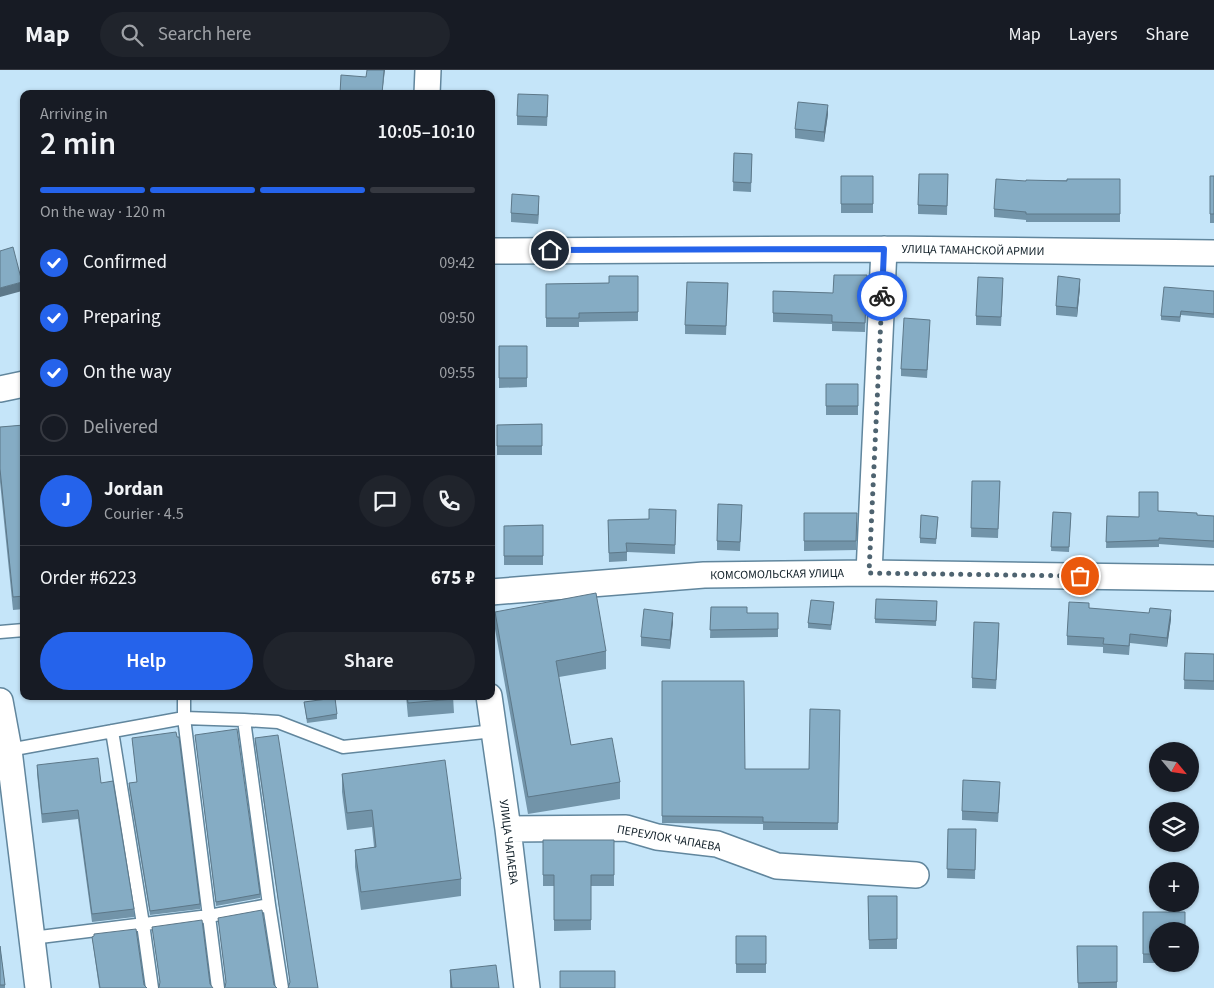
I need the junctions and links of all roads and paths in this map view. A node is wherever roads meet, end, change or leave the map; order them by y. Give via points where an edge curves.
1 (428, 70) edge
2 (427, 90) edge
3 (884, 249) junction
4 (495, 251) edge
5 (1214, 253) edge
6 (20, 385) edge
7 (0, 389) edge
8 (869, 573) junction
9 (1214, 578) edge
10 (495, 592) edge
11 (20, 630) edge
12 (0, 632) edge
13 (184, 700) edge
14 (490, 700) edge
15 (0, 701) edge
16 (184, 718) junction
17 (244, 720) junction
18 (112, 731) junction
19 (494, 731) junction
20 (9, 750) junction
21 (508, 829) junction
22 (916, 875) dead end
23 (269, 905) junction
24 (209, 916) junction
25 (143, 924) junction
26 (32, 938) junction
27 (38, 988) edge
28 (152, 988) edge
29 (218, 988) edge
30 (282, 988) edge
31 (527, 988) edge

1 - 2 street
3 - 4 street, УЛИЦА ТАМАНСКОЙ АРМИИ
3 - 5 street, УЛИЦА ТАМАНСКОЙ АРМИИ
3 - 8 street
6 - 7 street
8 - 9 street, КОМСОМОЛЬСКАЯ УЛИЦА
8 - 10 street, КОМСОМОЛЬСКАЯ УЛИЦА via 704,576
11 - 12 lane
13 - 16 lane
14 - 19 street, УЛИЦА ЧАПАЕВА
15 - 20 street
16 - 17 lane
16 - 18 lane
16 - 24 lane
17 - 19 lane via 278,722 343,747
17 - 23 lane
18 - 20 lane
18 - 25 lane
19 - 21 street, УЛИЦА ЧАПАЕВА
20 - 26 street
21 - 22 street, ПЕРЕУЛОК ЧАПАЕВА via 626,828 657,837 717,844 777,866
21 - 31 street, УЛИЦА ЧАПАЕВА
23 - 24 lane
23 - 30 lane
24 - 25 lane
24 - 29 lane
25 - 26 lane
25 - 28 lane
26 - 27 street

